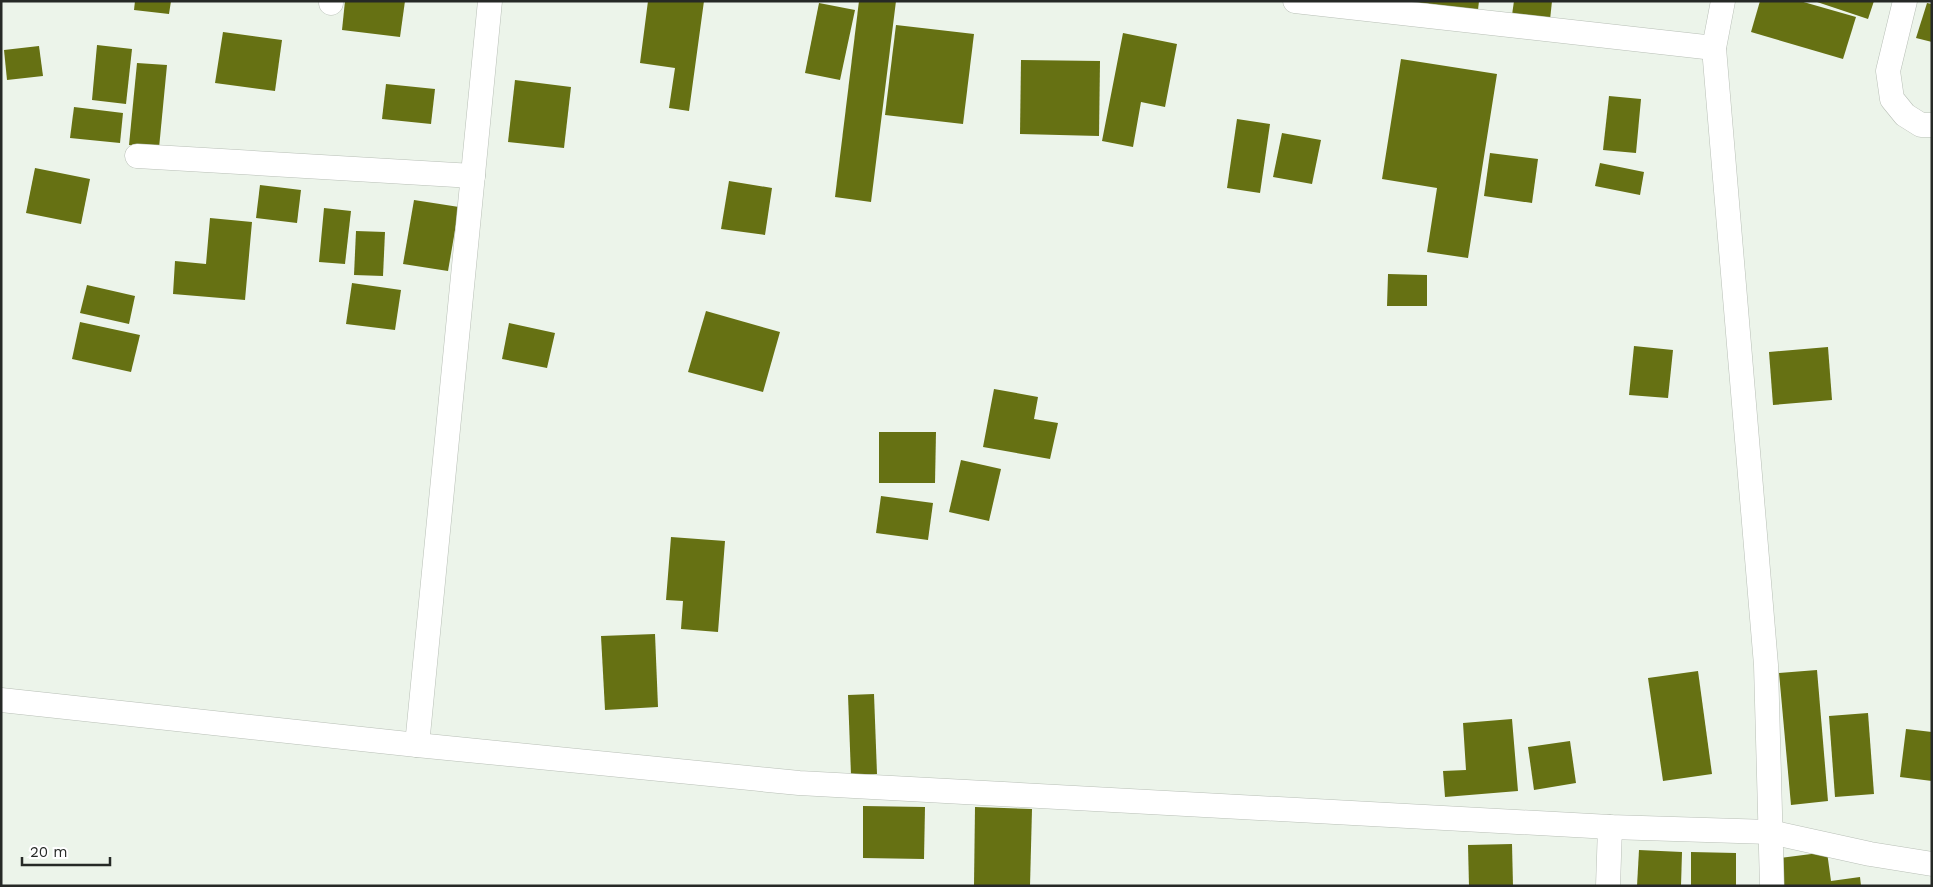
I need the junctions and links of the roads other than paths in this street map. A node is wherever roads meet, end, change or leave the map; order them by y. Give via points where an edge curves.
1 (490, 1) edge
2 (1295, 1) edge
3 (1723, 1) edge
4 (1905, 1) edge
5 (1714, 48) junction
6 (1932, 124) edge
7 (137, 156) dead end
8 (473, 176) junction
9 (1, 700) edge
10 (417, 745) junction
11 (1610, 827) junction
12 (1770, 832) junction
13 (1932, 864) edge
14 (1608, 886) edge
15 (1772, 886) edge

1 - 8 street
2 - 5 street
3 - 5 street
4 - 6 street via 1888,71 1892,99 1905,115 1921,125
5 - 12 street via 1766,665
7 - 8 street
8 - 10 street
9 - 10 street
10 - 11 street via 799,783
11 - 12 street
11 - 14 street
12 - 13 street
12 - 15 street

